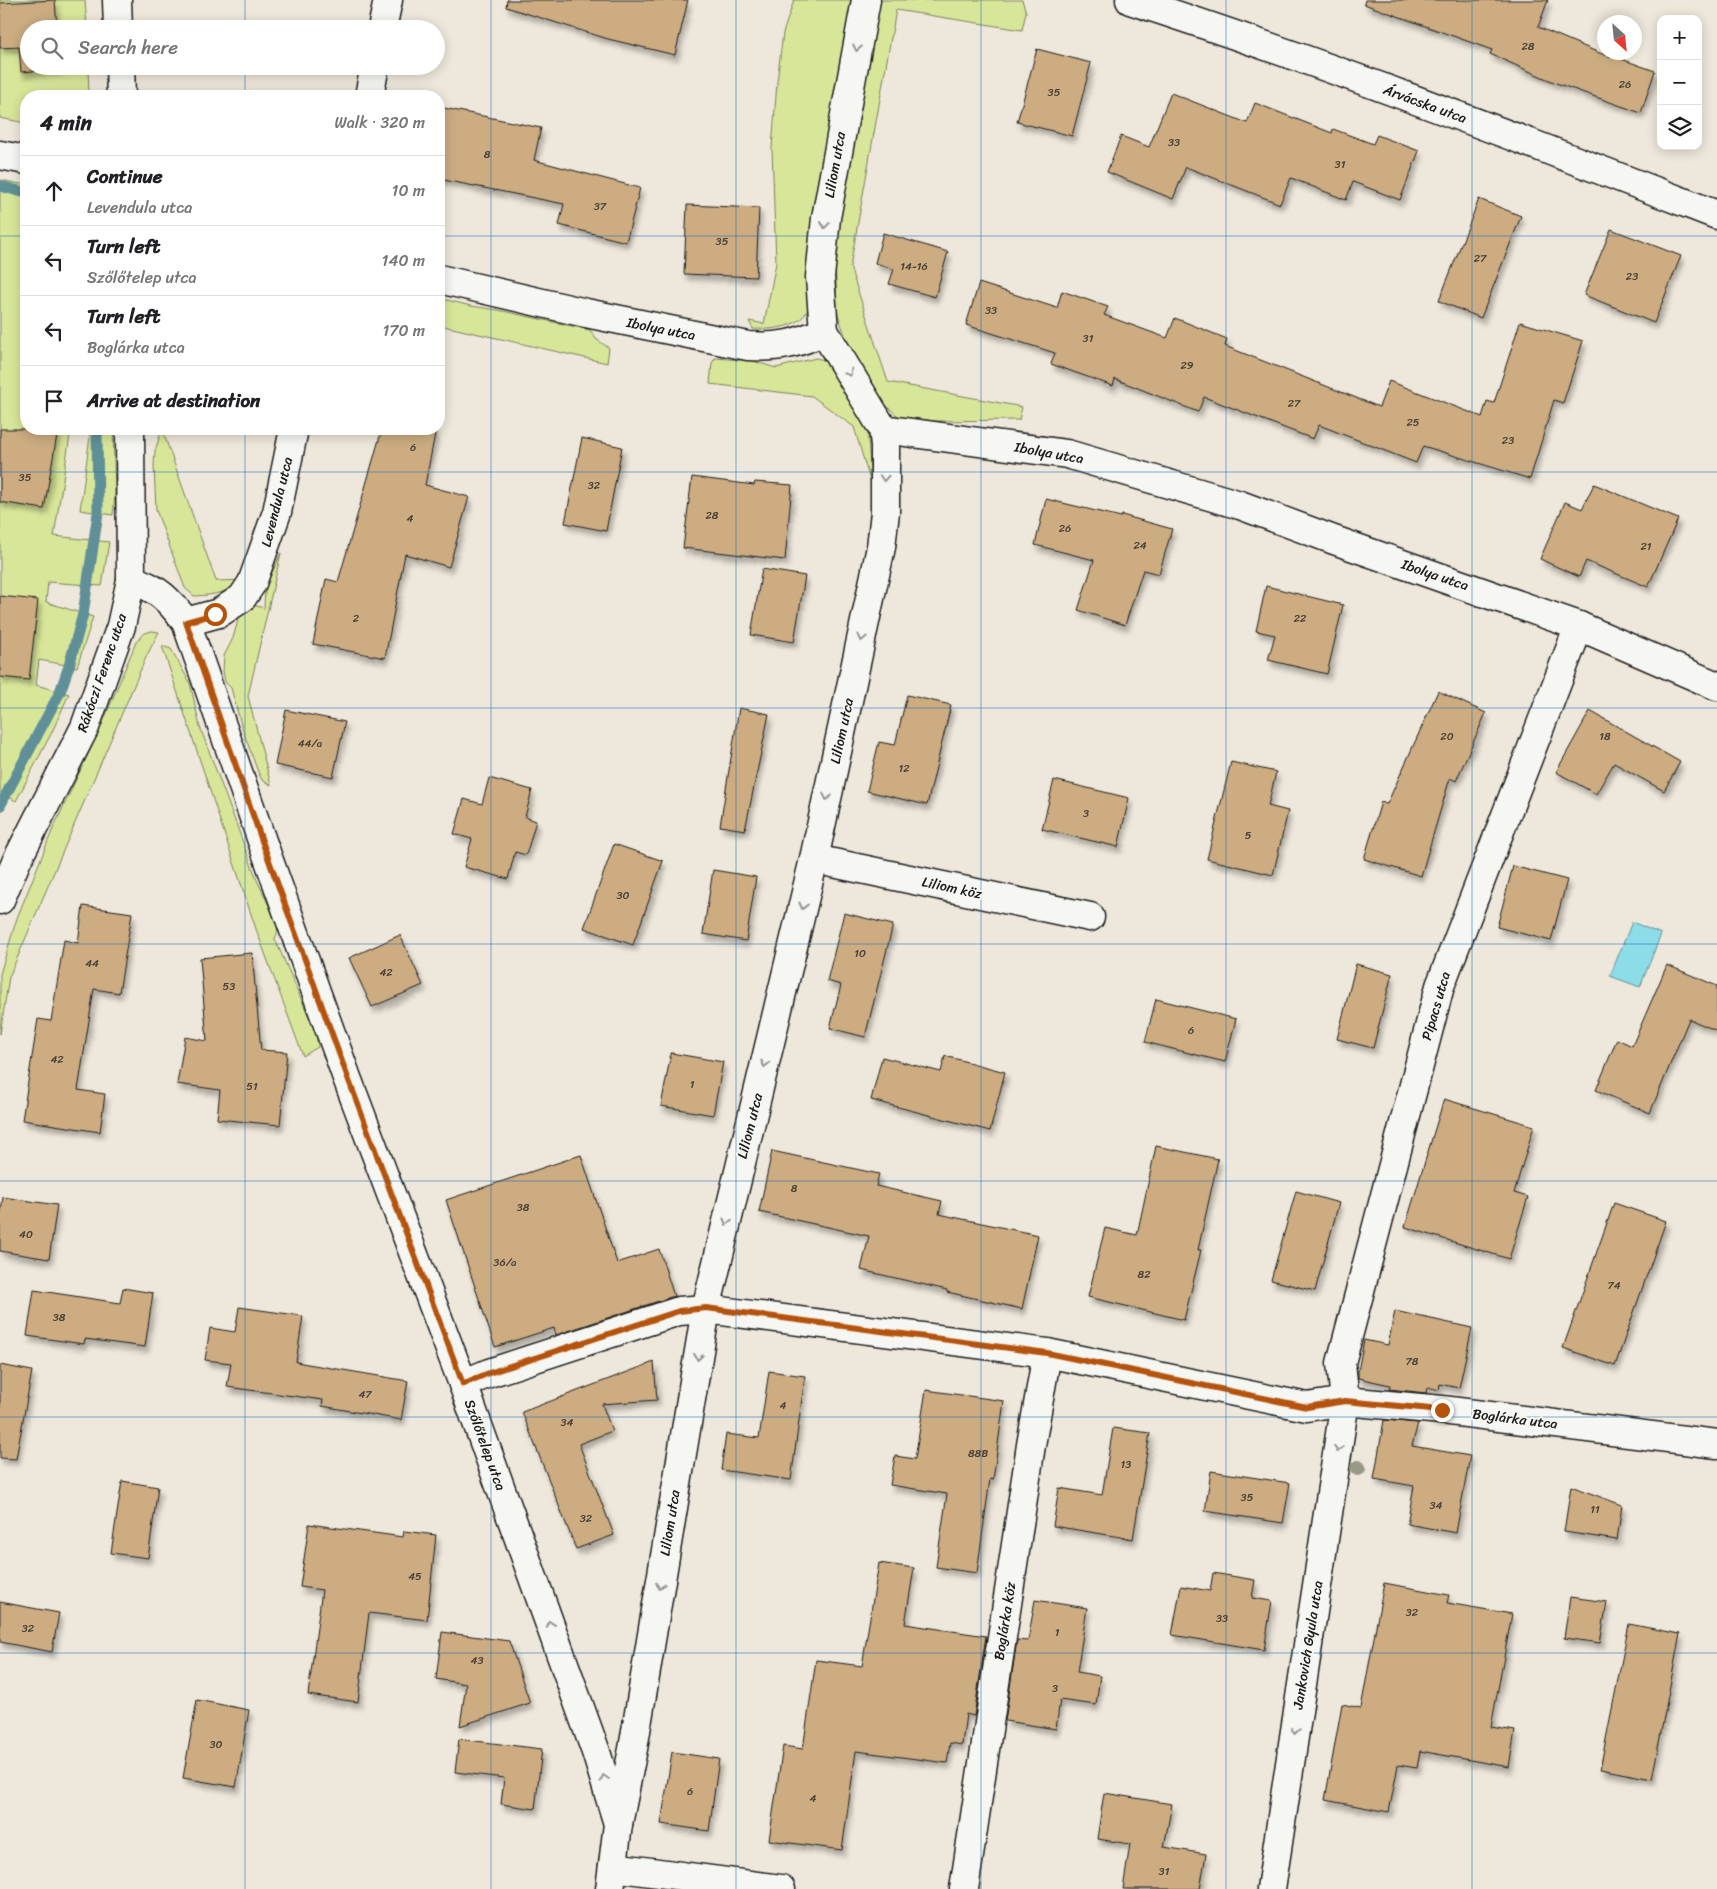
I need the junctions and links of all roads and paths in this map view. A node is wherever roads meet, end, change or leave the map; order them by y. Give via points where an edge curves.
1 (117, 0) edge
2 (388, 0) edge
3 (866, 0) edge
4 (1130, 0) edge
5 (118, 20) edge
6 (384, 20) edge
7 (120, 75) edge
8 (373, 75) edge
9 (121, 90) edge
10 (370, 90) edge
11 (0, 155) edge
12 (20, 159) edge
13 (1717, 215) edge
14 (445, 281) edge
15 (824, 331) junction
16 (883, 430) junction
17 (130, 435) edge
18 (293, 435) edge
19 (131, 580) junction
20 (186, 622) junction
21 (1579, 626) junction
22 (1717, 686) edge
23 (814, 859) junction
24 (0, 900) edge
25 (1090, 916) dead end
26 (706, 1308) junction
27 (1047, 1353) junction
28 (463, 1384) junction
29 (1345, 1401) junction
30 (1717, 1444) edge
31 (618, 1824) junction
32 (611, 1878) edge
33 (781, 1889) edge
34 (964, 1889) edge
35 (1271, 1889) edge

1 - 5 street
2 - 6 street
3 -> 15 street, Liliom utca via 826,218 820,277
4 - 13 street, Árvácska utca via 1500,131
7 - 9 street
8 - 10 street
11 - 12 street
14 - 15 street, Ibolya utca via 748,346 786,345
15 -> 16 street
16 - 21 street, Ibolya utca via 1067,454 1240,505
16 -> 23 street, Liliom utca via 881,547
17 - 19 street, Rákóczi Ferenc utca
18 - 20 street, Levendula utca via 277,512 252,583 242,598 219,613
19 - 20 street, Szőlőtelep utca via 145,584 161,595
19 - 24 street, Rákóczi Ferenc utca via 120,626 85,727
20 - 28 street, Szőlőtelep utca via 334,1041
21 - 22 street, Ibolya utca
21 - 29 street, Pipacs utca via 1440,986 1342,1363
23 - 25 street, Liliom köz
23 -> 26 street, Liliom utca
26 - 27 street, Boglárka utca
26 - 28 street, Boglárka utca via 679,1311
26 -> 31 street, Liliom utca
27 - 29 street, Boglárka utca via 1307,1407
27 - 34 street, Boglárka köz
31 -> 28 street, Szőlőtelep utca via 596,1752
29 - 30 street, Boglárka utca
29 -> 35 street, Jankovich Gyula utca
31 - 32 street, Szőlőtelep utca
32 - 33 street

